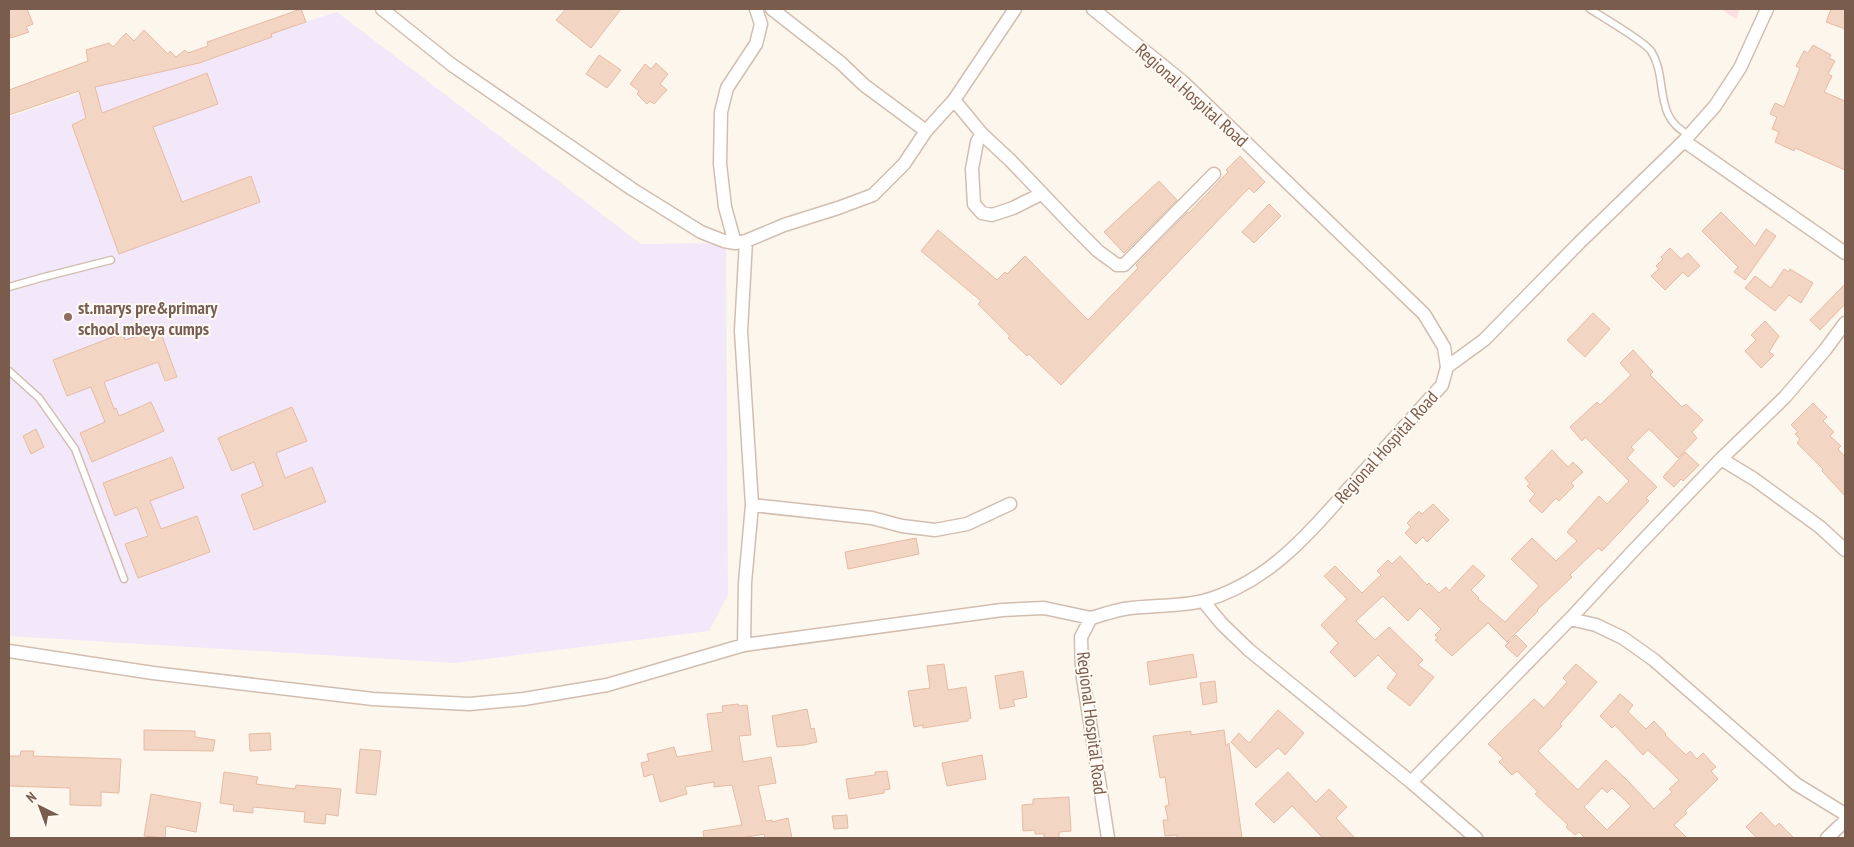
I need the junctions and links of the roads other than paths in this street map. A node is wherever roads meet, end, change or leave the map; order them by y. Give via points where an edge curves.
1 (382, 9) edge
2 (756, 9) edge
3 (772, 9) edge
4 (1015, 9) edge
5 (1093, 9) edge
6 (1590, 9) edge
7 (1767, 9) edge
8 (954, 100) junction
9 (926, 131) junction
10 (982, 134) junction
11 (1687, 138) junction
12 (1214, 174) dead end
13 (1040, 194) junction
14 (741, 242) junction
15 (1844, 251) edge
16 (111, 260) dead end
17 (9, 287) edge
18 (1845, 323) edge
19 (1447, 367) junction
20 (9, 371) edge
21 (1722, 459) junction
22 (1010, 504) dead end
23 (752, 505) junction
24 (1845, 550) edge
25 (124, 579) dead end
26 (1203, 600) junction
27 (1091, 618) junction
28 (1570, 620) junction
29 (744, 645) junction
30 (9, 651) edge
31 (1411, 782) junction
32 (1845, 814) edge
33 (1845, 821) edge
34 (1108, 838) edge
35 (1476, 838) edge
36 (1827, 838) edge

1 - 14 street via 452,64 632,189 701,232
2 - 14 street via 761,24 756,44 727,88 721,112 720,164 725,207
3 - 9 street
4 - 8 street
5 - 19 street, Regional Hospital Road via 1183,82 1424,314 1444,347
6 - 11 lane via 1650,49 1660,72 1660,90 1670,120
7 - 11 street via 1740,68 1715,106
8 - 9 street
8 - 10 street
9 - 14 street via 904,164 873,195
10 - 13 street
10 - 13 street via 977,142 972,169 974,204 982,213 992,215
11 - 15 street
11 - 19 street via 1484,340
12 - 13 street via 1124,265 1117,265 1098,250
14 - 23 street via 742,331
16 - 17 lane
18 - 21 street via 1785,397
19 - 26 street, Regional Hospital Road via 1442,385 1281,560 1233,590
20 - 25 lane via 39,398 75,450
21 - 24 street via 1820,527
21 - 28 street
22 - 23 street via 967,524 935,530 864,517
23 - 29 street via 745,583
26 - 27 street, Regional Hospital Road via 1123,609
26 - 31 street via 1249,650
27 - 29 street via 1044,608 1002,610
27 - 34 street, Regional Hospital Road via 1082,637 1082,671
28 - 31 street
28 - 32 street via 1596,625 1623,638 1654,660 1796,784
29 - 30 street via 607,685 524,699 469,704 374,699
31 - 35 street
33 - 36 street

